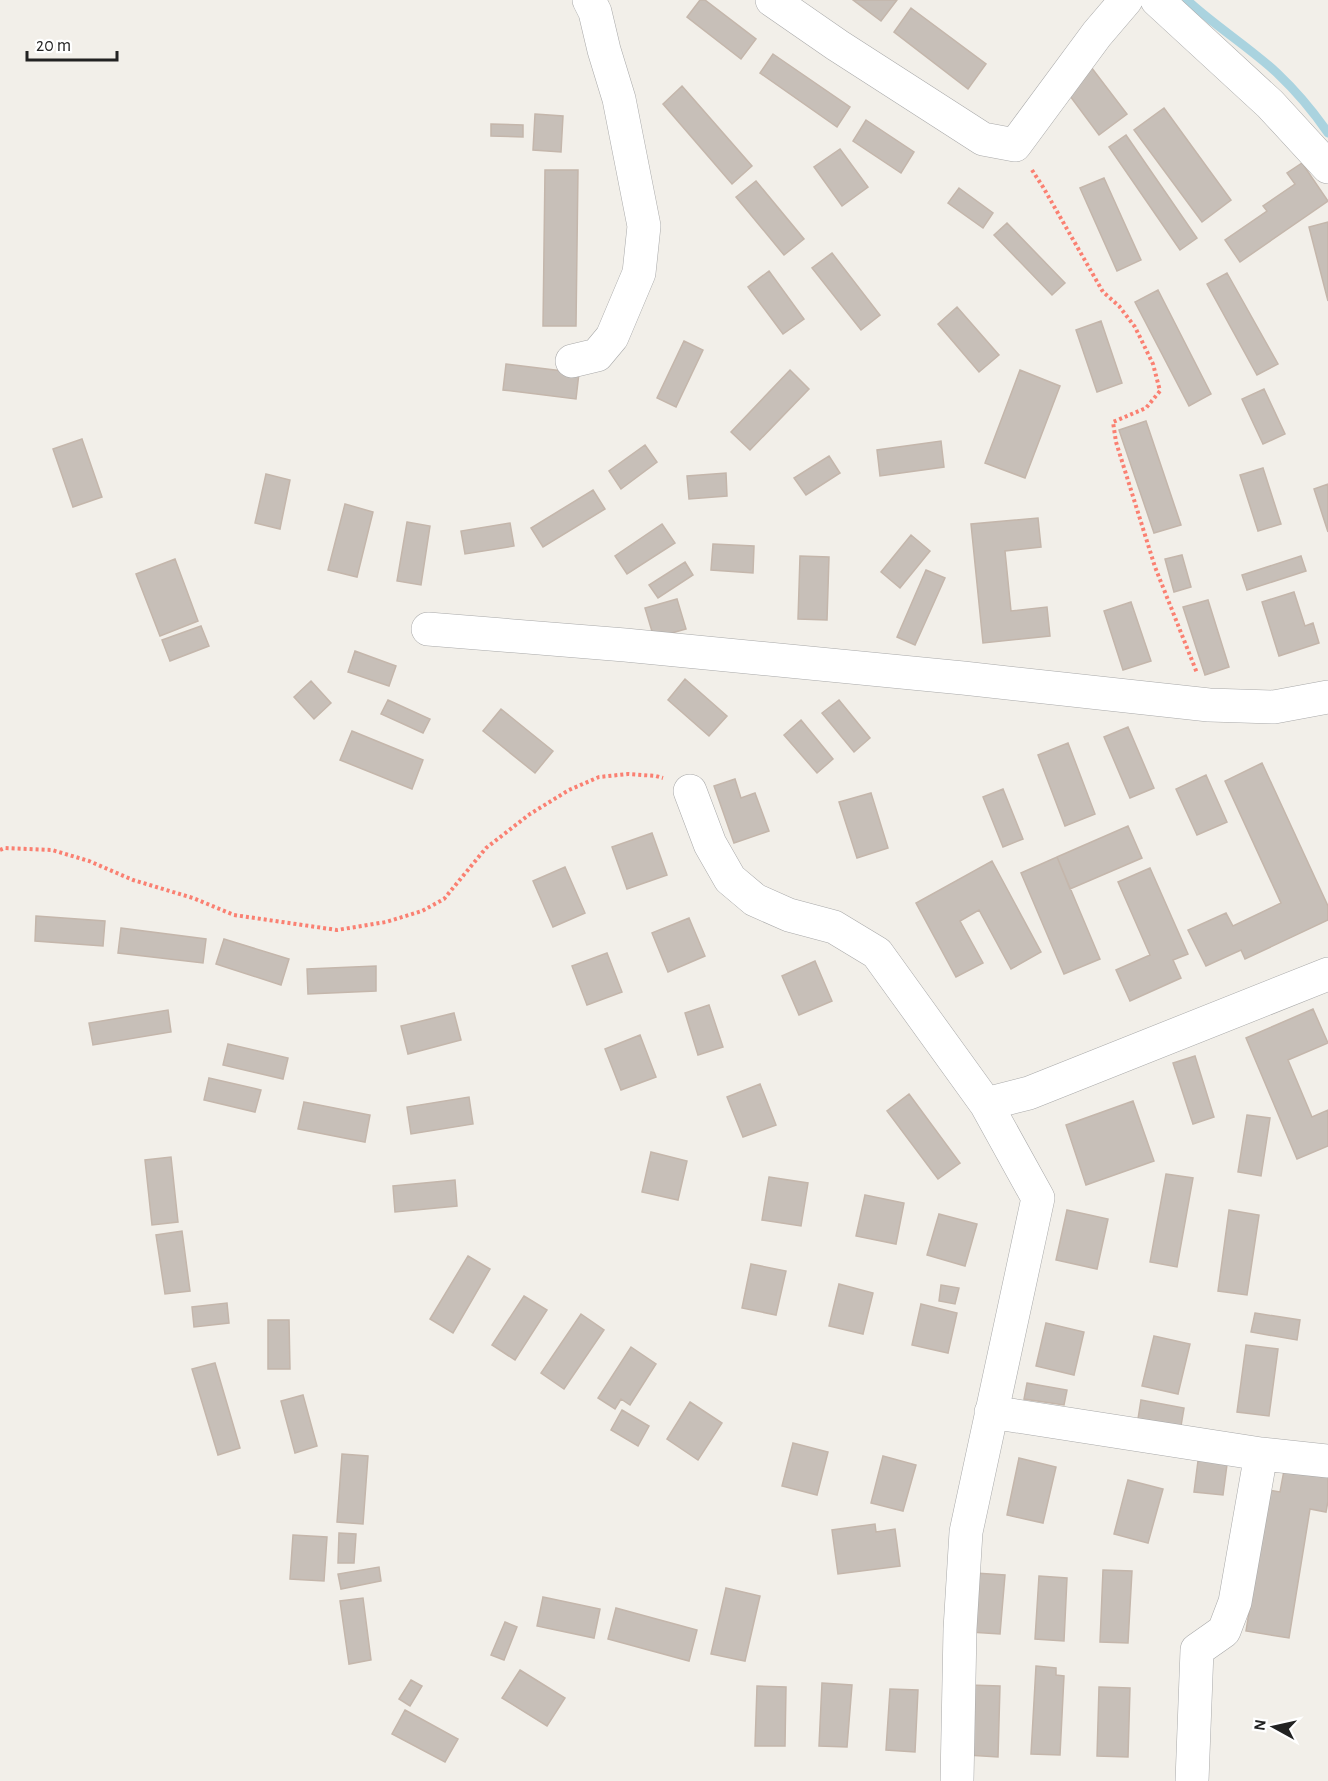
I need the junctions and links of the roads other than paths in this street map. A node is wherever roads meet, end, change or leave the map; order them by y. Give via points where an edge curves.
1 (589, 0) edge
2 (772, 0) edge
3 (1126, 0) edge
4 (1157, 0) edge
5 (1328, 167) edge
6 (573, 361) dead end
7 (428, 629) dead end
8 (1328, 697) edge
9 (690, 791) road end
10 (1328, 974) edge
11 (986, 1104) junction
12 (991, 1412) junction
13 (1261, 1454) junction
14 (1328, 1461) edge
15 (957, 1781) edge
16 (1192, 1781) edge

1 - 6 street via 619,99 644,226 639,273 612,337 597,355
2 - 3 street via 983,139 1015,145
4 - 5 street via 1270,104
7 - 8 street via 625,645 1209,705 1274,707
9 - 11 street via 710,844 730,879 755,900 789,915 834,927 877,953
10 - 11 street via 1029,1093
11 - 12 street via 1038,1198
12 - 13 street
12 - 15 street via 966,1532
13 - 14 street
13 - 16 street via 1235,1602 1224,1631 1197,1650

